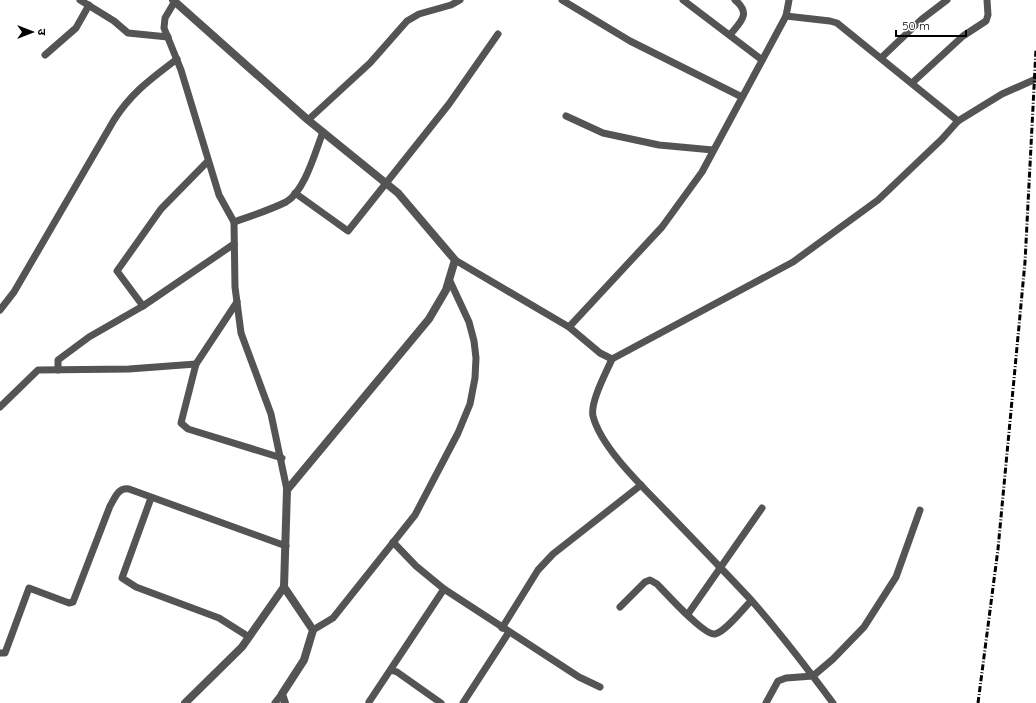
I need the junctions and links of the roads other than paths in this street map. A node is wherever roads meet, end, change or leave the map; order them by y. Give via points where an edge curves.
1 (80, 0) edge
2 (460, 0) edge
3 (562, 0) edge
4 (683, 0) edge
5 (735, 0) edge
6 (789, 0) edge
7 (947, 0) edge
8 (987, 0) edge
9 (174, 1) edge
10 (89, 5) junction
11 (786, 16) junction
12 (498, 34) dead end
13 (730, 35) junction
14 (168, 37) junction
15 (45, 55) dead end
16 (881, 58) junction
17 (177, 59) junction
18 (762, 60) junction
19 (1036, 79) edge
20 (912, 83) junction
21 (742, 97) junction
22 (566, 116) dead end
23 (308, 120) junction
24 (958, 121) junction
25 (322, 132) junction
26 (713, 150) junction
27 (208, 162) junction
28 (387, 184) junction
29 (295, 193) junction
30 (234, 222) junction
31 (234, 244) junction
32 (455, 260) junction
33 (449, 279) junction
34 (237, 302) junction
35 (143, 306) junction
36 (0, 310) edge
37 (569, 327) junction
38 (612, 359) junction
39 (196, 364) junction
40 (58, 370) junction
41 (0, 407) edge
42 (282, 458) junction
43 (641, 485) junction
44 (287, 490) junction
45 (151, 498) junction
46 (762, 508) dead end
47 (920, 510) dead end
48 (393, 542) junction
49 (286, 546) junction
50 (720, 568) junction
51 (284, 587) junction
52 (444, 589) junction
53 (752, 601) junction
54 (620, 607) dead end
55 (688, 614) junction
56 (312, 630) junction
57 (505, 630) junction
58 (249, 637) junction
59 (0, 653) edge
60 (391, 670) junction
61 (813, 676) junction
62 (600, 687) dead end
63 (282, 694) junction
64 (369, 702) dead end
65 (185, 703) edge
66 (275, 703) edge
67 (285, 703) edge
68 (441, 703) edge
69 (463, 703) edge
70 (766, 703) edge
71 (833, 703) edge

1 - 10 street
2 - 23 street via 407,20 370,63
3 - 21 street via 630,41
4 - 13 street
5 - 13 street via 745,12
6 - 11 street
7 - 16 street via 922,19
8 - 20 street via 986,21 963,36
9 - 14 street via 164,25
9 - 23 street
10 - 14 street via 128,33
10 - 15 street via 76,28
11 - 16 street via 837,23
11 - 18 street
12 - 28 street via 449,104
13 - 18 street
14 - 17 street
16 - 20 street
17 - 27 street
17 - 36 street via 127,100 14,292
18 - 21 street
19 - 24 street via 1002,94
20 - 24 street
21 - 26 street
22 - 26 street via 603,133 659,145
23 - 25 street
24 - 38 street via 878,200 793,262
25 - 28 street
25 - 29 street via 301,185
26 - 37 street via 702,172 662,228
27 - 30 street via 219,195
27 - 35 street via 161,209 117,271
28 - 29 street via 348,230
28 - 32 street via 398,193
29 - 30 street via 287,201
30 - 31 street
31 - 34 street
31 - 35 street
32 - 33 street
32 - 37 street
33 - 44 street via 446,290 429,320
33 - 48 street via 469,322 474,341 475,378 471,398 458,434 415,515
34 - 39 street
34 - 42 street via 241,333 271,414
35 - 40 street via 58,360
37 - 38 street via 600,353
38 - 43 street via 596,397 593,416 604,439
39 - 40 street via 129,369
39 - 42 street via 181,423 188,429
40 - 41 street via 38,370
42 - 44 street
43 - 50 street
43 - 57 street via 553,554 538,570
44 - 49 street
45 - 49 street
45 - 58 street via 122,578 136,587 219,618
45 - 59 street via 129,489 120,490 110,506 72,602 29,588 6,652
46 - 50 street
47 - 61 street via 896,577 864,627
48 - 52 street via 416,566
48 - 56 street via 333,618
49 - 51 street
50 - 53 street
50 - 55 street
51 - 56 street
51 - 58 street
52 - 57 street
52 - 60 street
53 - 55 street via 715,634 706,631
53 - 61 street
54 - 55 street via 650,580
56 - 63 street via 304,660
57 - 62 street via 579,677
57 - 69 street
58 - 65 street
60 - 64 street
60 - 68 street
61 - 70 street via 781,679
61 - 71 street
63 - 66 street
63 - 67 street

